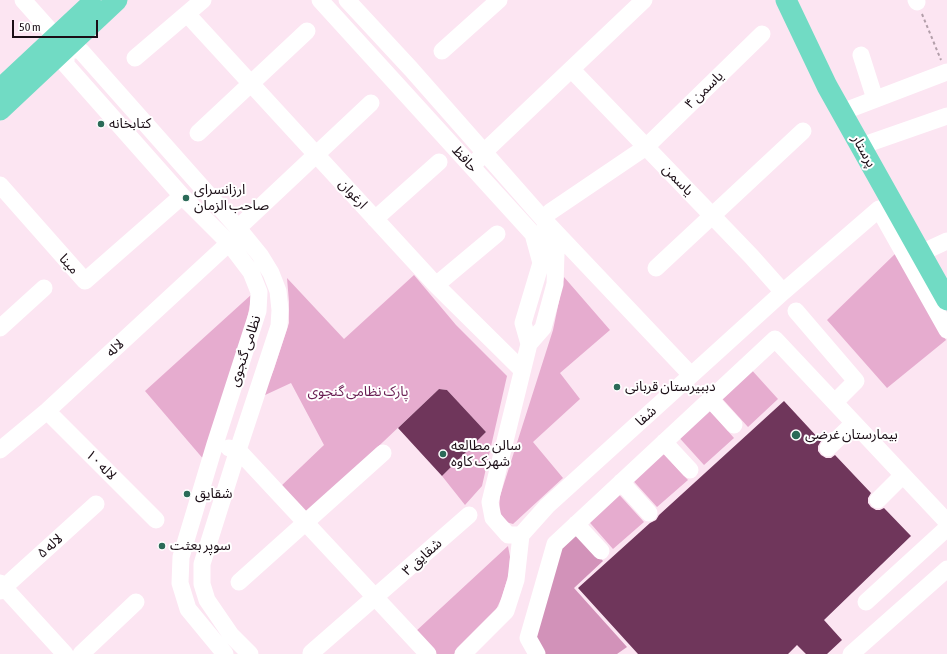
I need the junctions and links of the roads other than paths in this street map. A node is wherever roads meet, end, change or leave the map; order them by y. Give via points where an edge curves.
1 (23, 0) edge
2 (96, 0) edge
3 (117, 0) edge
4 (202, 0) edge
5 (320, 0) edge
6 (347, 0) edge
7 (499, 0) edge
8 (644, 0) edge
9 (786, 0) edge
10 (187, 14) junction
11 (306, 31) dead end
12 (762, 34) dead end
13 (62, 42) junction
14 (442, 51) dead end
15 (860, 55) dead end
16 (135, 58) dead end
17 (572, 70) junction
18 (946, 72) edge
19 (250, 83) junction
20 (0, 89) edge
21 (875, 100) junction
22 (371, 103) dead end
23 (0, 110) edge
24 (842, 112) junction
25 (947, 116) edge
26 (803, 131) dead end
27 (198, 133) dead end
28 (861, 146) junction
29 (646, 147) junction
30 (484, 152) junction
31 (316, 155) junction
32 (438, 162) dead end
33 (472, 167) junction
34 (0, 185) edge
35 (182, 196) junction
36 (547, 216) junction
37 (712, 216) junction
38 (375, 219) junction
39 (238, 228) junction
40 (497, 234) dead end
41 (947, 241) edge
42 (229, 244) junction
43 (921, 253) junction
44 (656, 268) dead end
45 (436, 285) junction
46 (44, 288) dead end
47 (783, 292) junction
48 (947, 300) edge
49 (796, 311) dead end
50 (0, 328) edge
51 (947, 330) edge
52 (529, 344) junction
53 (522, 370) junction
54 (691, 375) junction
55 (710, 399) junction
56 (835, 402) junction
57 (47, 411) junction
58 (854, 423) junction
59 (734, 425) dead end
60 (664, 442) junction
61 (216, 444) junction
62 (828, 448) dead end
63 (0, 450) edge
64 (238, 450) junction
65 (383, 453) dead end
66 (690, 470) dead end
67 (903, 475) junction
68 (621, 482) junction
69 (878, 500) dead end
70 (96, 504) dead end
71 (649, 513) dead end
72 (469, 515) dead end
73 (156, 520) dead end
74 (947, 522) edge
75 (305, 523) junction
76 (576, 524) junction
77 (947, 528) edge
78 (521, 534) junction
79 (601, 551) dead end
80 (947, 569) edge
81 (239, 582) dead end
82 (1, 587) edge
83 (375, 598) junction
84 (136, 602) dead end
85 (866, 602) dead end
86 (311, 653) edge
87 (65, 654) edge
88 (81, 654) edge
89 (225, 654) edge
90 (250, 654) edge
91 (428, 654) edge
92 (463, 654) edge
93 (537, 654) edge
94 (851, 654) edge

1 - 13 street
2 - 13 main road
3 - 13 main road
4 - 10 street
5 - 33 street, حافظ
6 - 30 street, حافظ
7 - 14 street
8 - 17 street
9 - 24 main road, پرستار
10 - 16 street
10 - 19 street, ارغوان
11 - 19 street
12 - 29 street, یاسمن ۴
13 - 20 main road
13 - 23 main road
13 - 35 street, نظامی گنجوی via 66,65
13 - 39 street, نظامی گنجوی via 80,51
15 - 21 street
17 - 29 street, یاسمن
17 - 30 street
18 - 21 street
19 - 27 street
19 - 31 street, ارغوان
21 - 24 street
22 - 31 street
24 - 28 main road, پرستار
25 - 28 street
26 - 37 street
28 - 43 main road, پرستار
29 - 36 street, یاسمن ۴
29 - 37 street, یاسمن
30 - 33 street
30 - 36 street, حافظ
31 - 38 street, ارغوان
31 - 39 street
32 - 38 street
33 - 52 street, حافظ via 533,234 542,263 524,323
34 - 35 street, مینا via 85,281
35 - 42 street, نظامی گنجوی
36 - 52 street, حافظ via 556,254 555,284 543,328
36 - 54 street
37 - 44 street
37 - 47 street, یاسمن
38 - 45 street, ارغوان
39 - 64 street, نظامی گنجوی via 271,273 278,291 280,310 274,344
40 - 45 street
41 - 43 street
42 - 57 street, لاله
42 - 61 street, نظامی گنجوی via 251,272 258,292 258,311
43 - 48 main road, پرستار
45 - 53 street, ارغوان
46 - 50 street
47 - 51 street, شفا via 879,209
47 - 54 street, شفا
49 - 56 street via 856,381
52 - 53 street, حافظ
53 - 78 street, حافظ via 490,502 493,518 508,535
54 - 78 street, شفا via 547,506
55 - 56 street via 775,339
55 - 59 street
55 - 60 street
56 - 58 street
57 - 63 street, لاله
57 - 73 street, لاله ۱۰
58 - 62 street
58 - 67 street
60 - 66 street
60 - 68 street
61 - 64 street
61 - 89 street, نظامی گنجوی via 181,557 180,583 188,609
64 - 75 street
64 - 90 street, نظامی گنجوی via 202,564 202,584 207,600 218,617
65 - 75 street
67 - 69 street
67 - 74 street
68 - 71 street
68 - 76 street
70 - 82 street, لاله ۵
72 - 83 street, شقایق ۳
75 - 81 street
75 - 83 street
76 - 79 street
76 - 93 street via 555,544 528,638
77 - 85 street
78 - 92 street via 516,580 506,611
80 - 94 street
82 - 87 street
83 - 86 street, شقایق ۳
83 - 91 street
84 - 88 street

